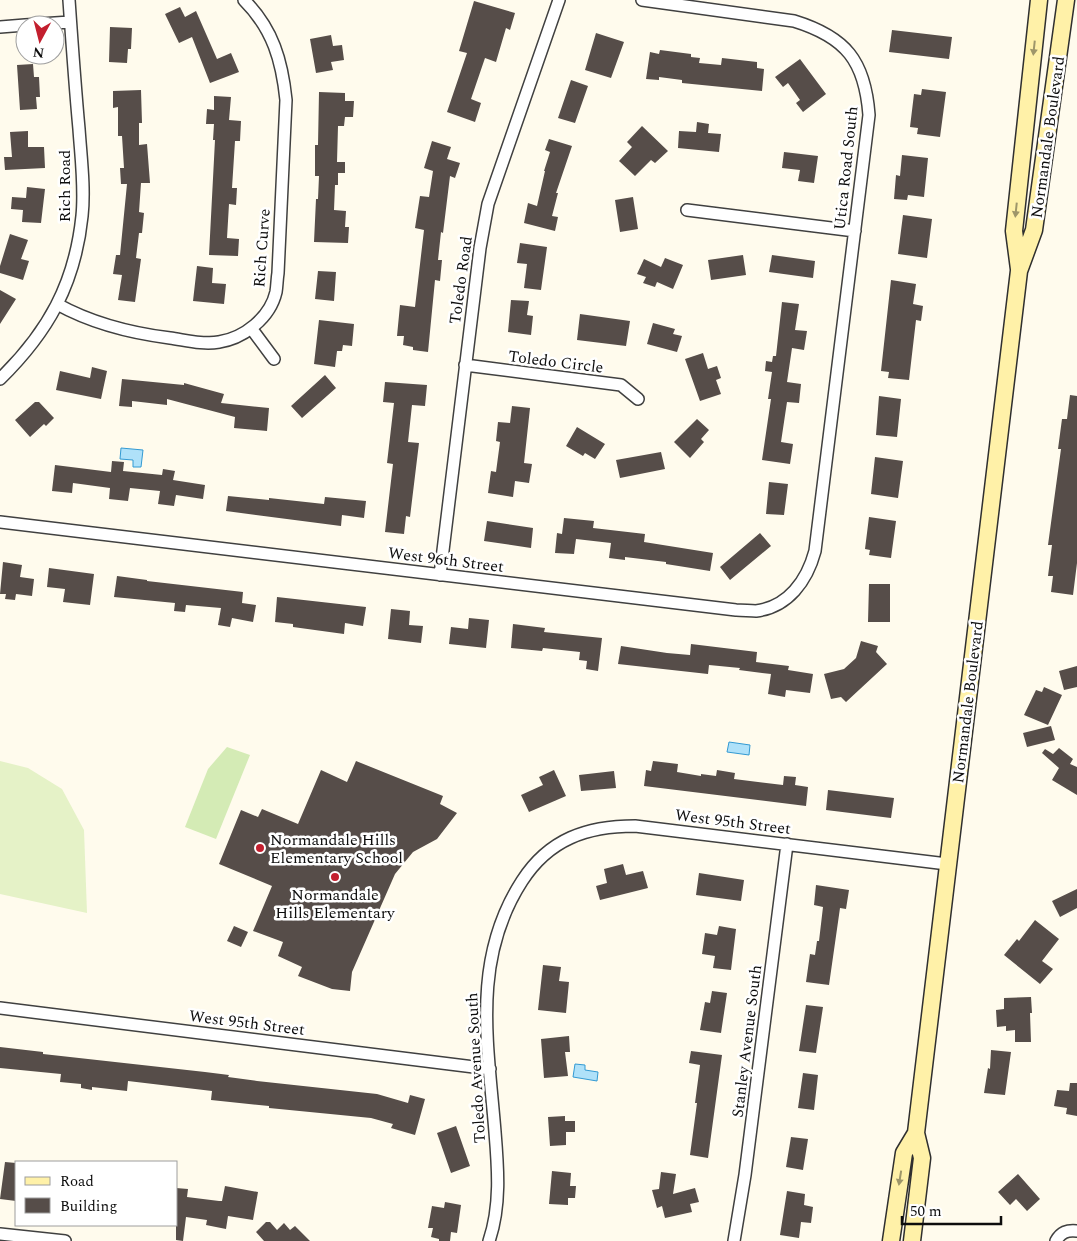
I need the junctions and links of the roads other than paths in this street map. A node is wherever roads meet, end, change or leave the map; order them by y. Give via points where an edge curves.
1 (69, 0) edge
2 (244, 0) edge
3 (559, 0) edge
4 (642, 0) edge
5 (1039, 0) edge
6 (1066, 0) edge
7 (65, 22) edge
8 (70, 22) junction
9 (15, 26) edge
10 (0, 27) edge
11 (687, 210) dead end
12 (855, 231) junction
13 (1019, 271) junction
14 (57, 304) junction
15 (251, 328) junction
16 (274, 359) dead end
17 (465, 365) junction
18 (0, 378) edge
19 (638, 399) dead end
20 (820, 508) joint
21 (0, 522) edge
22 (440, 574) junction
23 (787, 844) junction
24 (947, 864) junction
25 (528, 872) joint
26 (0, 1008) edge
27 (490, 1069) junction
28 (916, 1133) junction
29 (1077, 1231) edge
30 (0, 1234) edge
31 (59, 1241) edge
32 (489, 1241) edge
33 (734, 1241) edge
34 (891, 1241) edge
35 (912, 1241) edge
36 (1056, 1241) edge

1 - 8 street, Rich Road
2 - 15 street, Rich Curve via 263,23 276,47 286,100 276,293 267,311
3 - 17 street, Toledo Road via 488,204
4 - 12 street, Utica Road South via 794,21 815,27 834,38 849,54 862,72 870,115
5 -> 13 main road, Normandale Boulevard via 1014,231
6 - 13 main road, Normandale Boulevard via 1034,230
7 - 8 street
8 - 14 street, Rich Road via 83,215 77,251 67,285
9 - 10 street
11 - 12 street
12 - 20 street, Utica Road South
13 - 24 main road, Normandale Boulevard
14 - 15 street, Rich Curve via 97,323 159,337 218,342
14 - 18 street, Rich Road via 30,348
15 - 16 street
17 - 19 street, Toledo Circle via 621,385
17 - 22 street, Toledo Road
20 - 22 street, West 96th Street via 815,551 802,583 774,606 756,611
21 - 22 street, West 96th Street
23 - 24 street, West 95th Street
23 - 25 street, West 95th Street via 611,826 588,830 565,840
23 - 33 street, Stanley Avenue South
24 - 28 main road, Normandale Boulevard
25 - 27 street, Toledo Avenue South via 498,929 490,961 486,993
26 - 27 street, West 95th Street
27 - 32 street, Toledo Avenue South via 498,1175
28 -> 34 main road, Normandale Boulevard via 904,1153
28 - 35 main road, Normandale Boulevard via 922,1158
29 - 36 street via 1060,1234
30 - 31 street

